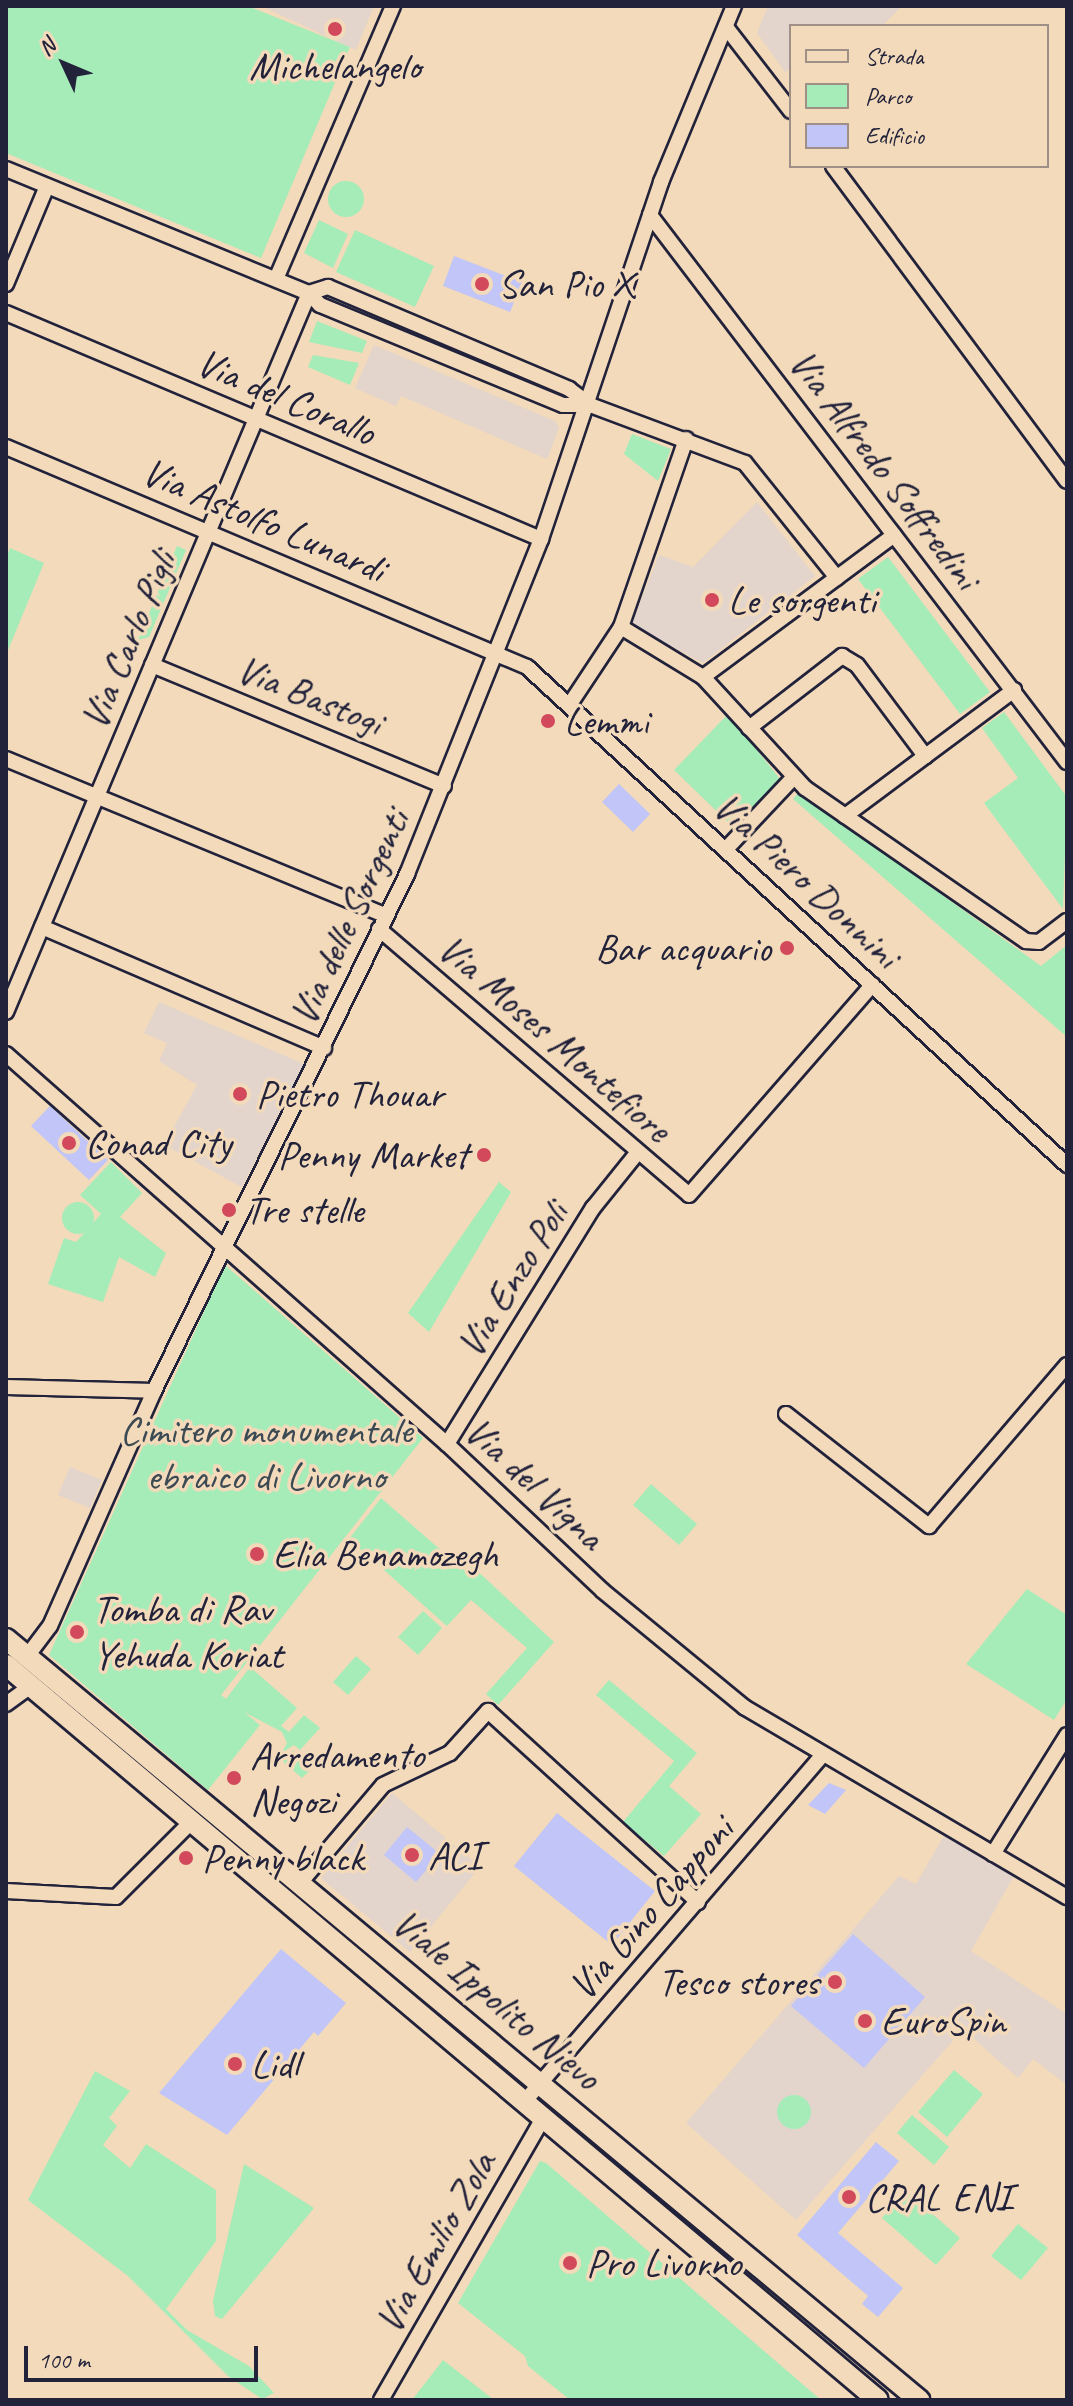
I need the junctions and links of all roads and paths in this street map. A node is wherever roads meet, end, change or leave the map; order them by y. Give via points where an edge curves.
1 (393, 6) edge
2 (734, 6) edge
3 (726, 27) junction
4 (789, 108) edge
5 (834, 168) edge
6 (6, 169) edge
7 (47, 186) junction
8 (650, 215) junction
9 (276, 279) junction
10 (6, 284) edge
11 (309, 293) junction
12 (6, 313) edge
13 (590, 405) junction
14 (257, 419) junction
15 (686, 439) junction
16 (6, 447) edge
17 (1067, 481) edge
18 (208, 533) junction
19 (894, 535) junction
20 (541, 539) junction
21 (837, 578) junction
22 (621, 627) junction
23 (497, 651) junction
24 (152, 665) junction
25 (703, 677) junction
26 (1014, 690) junction
27 (570, 704) junction
28 (749, 728) junction
29 (925, 756) junction
30 (6, 759) edge
31 (1067, 762) edge
32 (794, 777) junction
33 (444, 786) junction
34 (97, 796) junction
35 (845, 816) junction
36 (727, 848) junction
37 (1067, 921) edge
38 (382, 922) junction
39 (42, 927) junction
40 (872, 985) junction
41 (6, 1012) edge
42 (324, 1048) junction
43 (6, 1054) edge
44 (638, 1152) junction
45 (1067, 1165) edge
46 (222, 1248) junction
47 (1067, 1365) edge
48 (6, 1387) edge
49 (154, 1391) junction
50 (786, 1414) dead end
51 (447, 1444) junction
52 (6, 1639) edge
53 (28, 1655) junction
54 (6, 1665) edge
55 (32, 1685) junction
56 (6, 1704) edge
57 (1067, 1735) edge
58 (823, 1754) junction
59 (193, 1820) junction
60 (993, 1854) junction
61 (300, 1883) junction
62 (6, 1891) edge
63 (1067, 1897) edge
64 (698, 1902) junction
65 (541, 2083) junction
66 (525, 2101) junction
67 (544, 2117) junction
68 (381, 2400) edge
69 (878, 2400) edge
70 (919, 2400) edge

1 - 9 street
2 - 3 street, Via delle Sorgenti
3 - 4 street
3 - 8 street, Via delle Sorgenti
5 - 17 street
6 - 7 street
7 - 9 street
7 - 10 street
8 - 13 street, Via delle Sorgenti
8 - 19 street, Via Alfredo Soffredini
9 - 11 street
11 - 13 street via 328,287 569,389
11 - 14 street, Via Carlo Pigli
12 - 14 street, Via del Corallo
13 - 15 street
13 - 20 street, Via delle Sorgenti
14 - 18 street, Via Carlo Pigli
14 - 20 street, Via del Corallo
15 - 21 street via 745,463
15 - 22 street
16 - 18 street, Via Astolfo Lunardi
18 - 23 street, Via Astolfo Lunardi
18 - 24 street, Via Carlo Pigli
19 - 21 street
19 - 26 street, Via Alfredo Soffredini
20 - 23 street, Via delle Sorgenti
21 - 25 street
22 - 25 street, Via Piero Donnini
22 - 27 street
23 - 27 street, Via Piero Donnini
23 - 33 street, Via delle Sorgenti
24 - 33 street, Via Bastogi
24 - 34 street, Via Carlo Pigli
25 - 28 street, Via Piero Donnini
26 - 29 street, Via Piero Donnini
26 - 31 street, Via Alfredo Soffredini
27 - 36 street, Via Piero Donnini
28 - 29 street, Via Piero Donnini via 842,656 857,665
28 - 32 street, Via Piero Donnini
29 - 35 street, Via Piero Donnini
30 - 34 street, Via Moses Montefiore
32 - 35 street, Via Piero Donnini
32 - 36 street
33 - 38 street, Via delle Sorgenti
34 - 38 street, Via Moses Montefiore
34 - 39 street, Via Carlo Pigli
35 - 37 street, Via Piero Donnini via 1030,944
36 - 40 street, Via Piero Donnini
38 - 42 street, Via delle Sorgenti
38 - 44 street, Via Moses Montefiore
39 - 41 street, Via Carlo Pigli
39 - 42 street
40 - 44 street, Via Moses Montefiore via 689,1195
40 - 45 street, Via Piero Donnini
42 - 46 street, Via delle Sorgenti
43 - 46 street, Via del Vigna
44 - 51 street, Via Enzo Poli via 593,1208
46 - 49 street, Via delle Sorgenti
46 - 51 street, Via del Vigna
47 - 50 street via 929,1526
48 - 49 street
49 - 53 street, Via delle Sorgenti via 50,1626
51 - 58 street, Via del Vigna via 615,1600 744,1707
52 - 53 main road, Viale Ippolito Nievo
53 - 61 main road, Viale Ippolito Nievo
54 - 55 main road, Viale Ippolito Nievo
55 - 56 street
55 - 59 main road, Viale Ippolito Nievo
57 - 60 street
58 - 60 street, Via del Vigna
58 - 64 street, Via Gino Capponi
59 - 62 street via 116,1897
59 - 66 main road, Viale Ippolito Nievo
60 - 63 street, Via del Vigna
61 - 64 street via 383,1785 450,1753 488,1711
61 - 65 main road, Viale Ippolito Nievo
64 - 65 street, Via Gino Capponi
65 - 66 street, Via Gino Capponi
65 - 70 main road, Viale Ippolito Nievo
66 - 67 main road, Viale Ippolito Nievo
67 - 68 street, Via Emilio Zola
67 - 69 main road, Viale Ippolito Nievo

